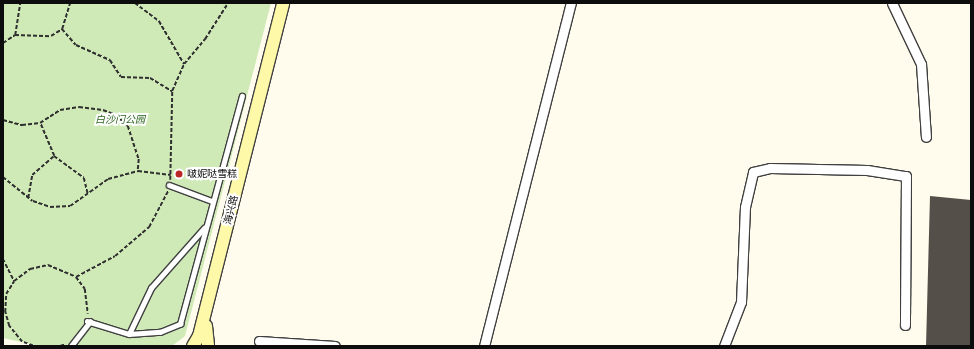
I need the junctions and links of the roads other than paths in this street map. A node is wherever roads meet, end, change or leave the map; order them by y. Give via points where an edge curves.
1 (283, 3) edge
2 (288, 3) edge
3 (571, 3) edge
4 (892, 3) edge
5 (242, 96) dead end
6 (926, 137) dead end
7 (169, 185) road end
8 (212, 201) junction
9 (206, 226) junction
10 (905, 325) dead end
11 (128, 334) junction
12 (259, 340) dead end
13 (70, 344) edge
14 (193, 346) edge
15 (208, 346) edge
16 (335, 346) edge
17 (484, 346) edge
18 (724, 346) edge

1 - 14 street, 海兴路 via 199,336
2 - 15 street, 海兴路 via 205,330
3 - 17 street
4 - 6 street via 921,64
5 - 8 lane
7 - 8 lane
8 - 9 lane
9 - 11 lane via 151,288
9 - 11 lane via 180,324 160,332
10 - 18 street via 906,176 867,170 770,168 753,172 745,206 741,302
11 - 13 lane via 88,321
12 - 16 street

